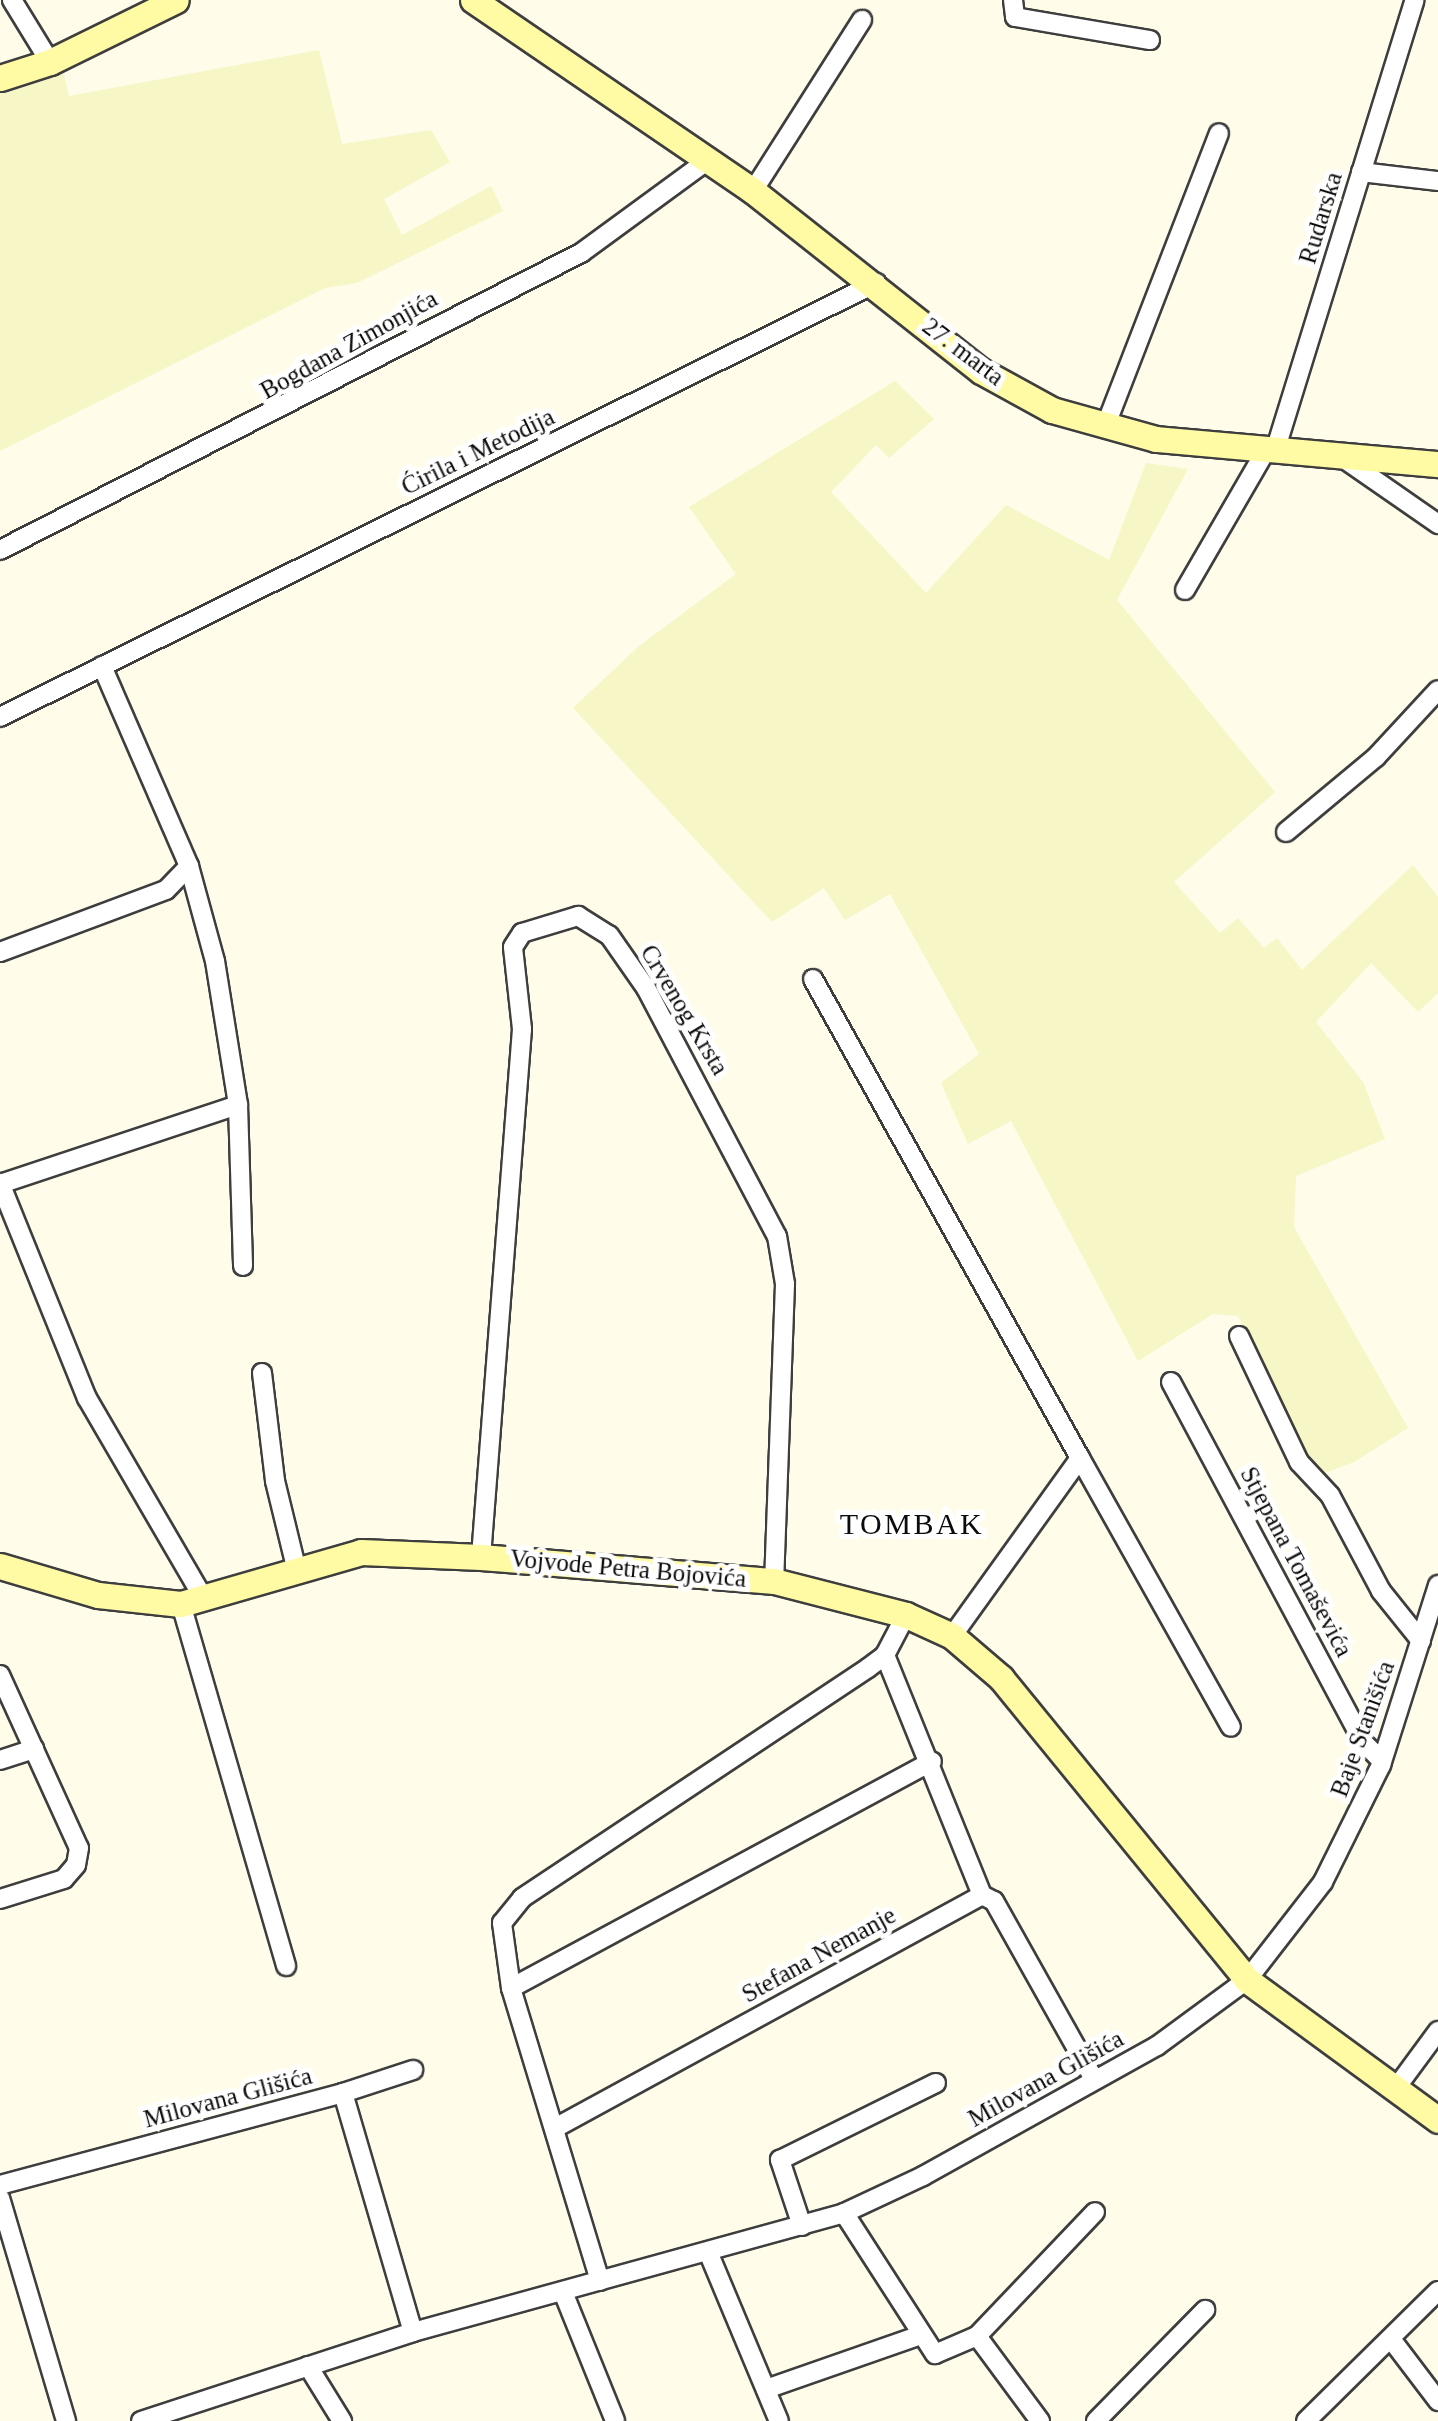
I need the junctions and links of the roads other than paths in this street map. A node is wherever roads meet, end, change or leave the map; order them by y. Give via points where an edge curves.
1 (12, 0) edge
2 (176, 0) edge
3 (473, 0) edge
4 (1014, 0) edge
5 (1415, 0) edge
6 (862, 20) dead end
7 (1150, 40) dead end
8 (50, 62) junction
9 (0, 78) edge
10 (1219, 132) dead end
11 (708, 160) junction
12 (1361, 172) junction
13 (1438, 181) edge
14 (753, 191) junction
15 (876, 283) junction
16 (1105, 427) junction
17 (1270, 450) junction
18 (1343, 458) junction
19 (1438, 464) edge
20 (1438, 524) edge
21 (0, 550) edge
22 (1185, 590) dead end
23 (102, 666) junction
24 (1438, 690) edge
25 (0, 717) edge
26 (1286, 832) dead end
27 (189, 866) junction
28 (0, 952) edge
29 (812, 980) dead end
30 (238, 1106) junction
31 (0, 1184) edge
32 (242, 1266) dead end
33 (1239, 1336) dead end
34 (262, 1373) dead end
35 (1172, 1382) dead end
36 (1080, 1458) junction
37 (481, 1558) junction
38 (0, 1566) edge
39 (296, 1567) junction
40 (774, 1580) junction
41 (1438, 1585) edge
42 (192, 1601) junction
43 (906, 1615) junction
44 (952, 1636) junction
45 (1421, 1640) junction
46 (885, 1654) junction
47 (0, 1676) edge
48 (1230, 1727) dead end
49 (34, 1749) junction
50 (0, 1760) edge
51 (1382, 1761) junction
52 (932, 1762) junction
53 (982, 1895) junction
54 (0, 1898) edge
55 (286, 1966) dead end
56 (1247, 1980) junction
57 (511, 1988) junction
58 (1438, 2031) edge
59 (413, 2070) dead end
60 (1094, 2078) junction
61 (936, 2083) dead end
62 (1396, 2088) junction
63 (344, 2093) junction
64 (1438, 2120) edge
65 (555, 2128) junction
66 (0, 2185) edge
67 (0, 2198) edge
68 (1095, 2212) dead end
69 (844, 2213) junction
70 (802, 2226) junction
71 (708, 2254) junction
72 (600, 2281) junction
73 (1438, 2291) edge
74 (563, 2292) junction
75 (1206, 2310) dead end
76 (413, 2332) junction
77 (922, 2335) junction
78 (978, 2336) junction
79 (1391, 2339) junction
80 (308, 2366) junction
81 (766, 2389) junction
82 (1438, 2401) edge
83 (187, 2414) edge
84 (66, 2421) edge
85 (141, 2421) edge
86 (342, 2421) edge
87 (615, 2421) edge
88 (779, 2421) edge
89 (1040, 2421) edge
90 (1096, 2421) edge
91 (1306, 2421) edge

1 - 8 street
2 - 8 street
3 - 11 street, 27. marta
4 - 7 street via 1015,17
5 - 12 street, Rudarska
6 - 14 street
8 - 9 street
10 - 16 street
11 - 14 street, 27. marta
11 - 21 street, Bogdana Zimonjića via 581,253
12 - 13 street
12 - 17 street, Rudarska
14 - 15 street, 27. marta
15 - 16 street, 27. marta via 981,371 1052,410
15 - 23 street, Ćirila i Metodija
16 - 17 street, 27. marta
17 - 18 street, 27. marta
17 - 22 street
18 - 19 street, 27. marta
18 - 20 street
23 - 25 street, Ćirila i Metodija
23 - 27 street
24 - 26 street via 1376,757
27 - 28 street via 166,890
27 - 30 street via 225,1009
29 - 36 street
30 - 31 street
30 - 32 street
31 - 42 street via 87,1398
33 - 45 street, Baje Stanišića via 1299,1462 1330,1496 1381,1592
34 - 39 street via 269,1444
35 - 51 street, Stjepana Tomaševića via 1363,1742
36 - 44 street
36 - 48 street
37 - 39 street, Vojvode Petra Bojovića via 361,1552
37 - 40 street, Vojvode Petra Bojovića
37 - 40 street, Crvenog Krsta via 522,1029 512,947 522,933 578,916 609,935 646,988 777,1236 785,1284
38 - 42 street, Vojvode Petra Bojovića via 98,1594
39 - 42 street, Vojvode Petra Bojovića
40 - 43 street, Vojvode Petra Bojovića
41 - 45 street, Baje Stanišića
42 - 55 street
43 - 44 street, Vojvode Petra Bojovića
43 - 46 street
44 - 56 street, Vojvode Petra Bojovića via 1001,1678
45 - 51 street, Baje Stanišića
46 - 52 street
46 - 57 street via 522,1898 502,1922
47 - 49 street
49 - 50 street
49 - 54 street via 78,1848 76,1866 49,1886
51 - 56 street, Baje Stanišića via 1323,1882
52 - 53 street
52 - 57 street
53 - 60 street via 994,1901
53 - 65 street, Stefana Nemanje
56 - 60 street, Milovana Glišića via 1157,2046
56 - 62 street, Vojvode Petra Bojovića
57 - 65 street
58 - 62 street
59 - 63 street
60 - 69 street, Milovana Glišića
61 - 70 street, Milovana Glišića via 780,2160
62 - 64 street, Vojvode Petra Bojovića
63 - 66 street, Milovana Glišića
63 - 76 street, Milovana Glišića
65 - 72 street
67 - 84 street
68 - 78 street
69 - 70 street, Milovana Glišića
69 - 77 street
70 - 71 street, Milovana Glišića
71 - 72 street, Milovana Glišića
71 - 81 street
72 - 74 street, Milovana Glišića
73 - 79 street
74 - 76 street, Milovana Glišića
74 - 87 street
75 - 90 street
76 - 80 street, Milovana Glišića
77 - 78 street via 935,2354
77 - 81 street
78 - 89 street
79 - 82 street
79 - 91 street
80 - 83 street, Milovana Glišića
80 - 86 street
81 - 88 street
83 - 85 street, Milovana Glišića

